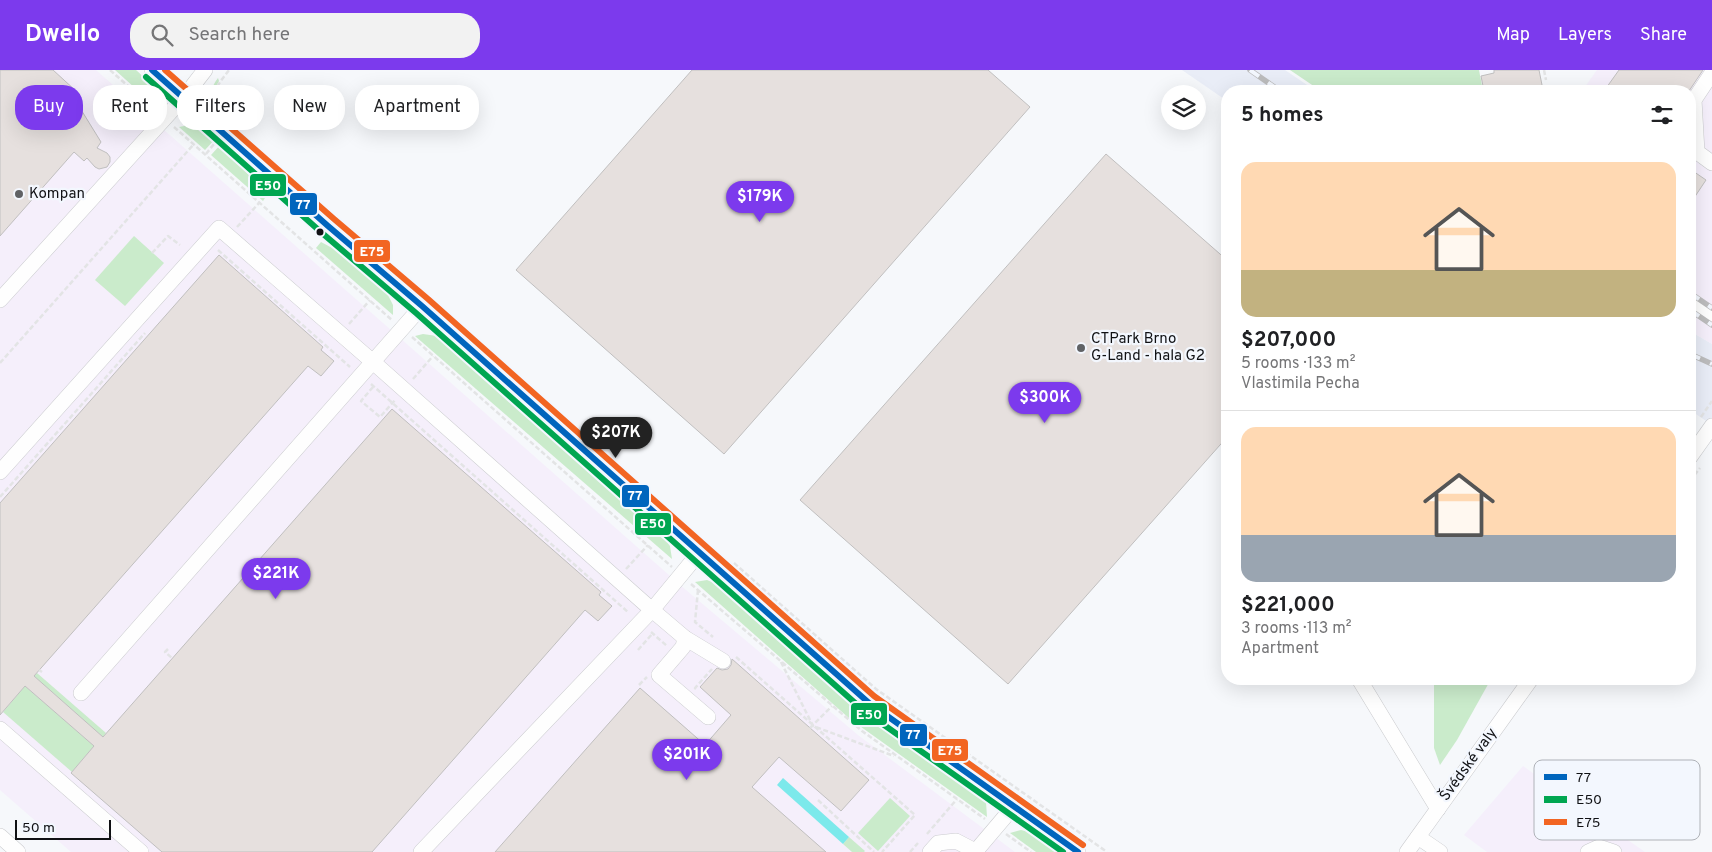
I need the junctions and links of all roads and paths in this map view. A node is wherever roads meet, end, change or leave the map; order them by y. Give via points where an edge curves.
1 (110, 70) edge
2 (152, 70) edge
3 (229, 70) edge
4 (1544, 70) edge
5 (213, 72) edge
6 (1712, 73) edge
7 (224, 77) junction
8 (1546, 80) dead end
9 (127, 85) edge
10 (198, 85) edge
11 (219, 85) edge
12 (177, 92) edge
13 (1696, 97) edge
14 (177, 105) edge
15 (167, 115) edge
16 (167, 121) edge
17 (153, 130) edge
18 (220, 130) edge
19 (1696, 135) edge
20 (215, 143) dead end
21 (194, 144) junction
22 (206, 154) junction
23 (1712, 163) edge
24 (260, 202) junction
25 (234, 231) dead end
26 (224, 244) dead end
27 (180, 245) dead end
28 (218, 250) junction
29 (152, 253) dead end
30 (213, 256) dead end
31 (0, 300) edge
32 (370, 300) junction
33 (422, 306) junction
34 (1696, 307) edge
35 (1712, 318) edge
36 (345, 329) dead end
37 (402, 329) junction
38 (145, 333) dead end
39 (433, 356) junction
40 (373, 362) junction
41 (0, 363) edge
42 (350, 366) dead end
43 (408, 385) dead end
44 (392, 404) junction
45 (1712, 426) edge
46 (1696, 449) edge
47 (0, 472) edge
48 (0, 498) edge
49 (648, 545) junction
50 (699, 553) junction
51 (728, 558) dead end
52 (622, 574) dead end
53 (681, 575) junction
54 (698, 590) junction
55 (652, 610) junction
56 (629, 613) dead end
57 (648, 629) dead end
58 (652, 633) junction
59 (685, 638) junction
60 (715, 639) dead end
61 (168, 649) dead end
62 (638, 650) dead end
63 (671, 650) dead end
64 (172, 658) dead end
65 (722, 660) junction
66 (780, 661) junction
67 (1363, 685) edge
68 (1527, 685) edge
69 (81, 694) dead end
70 (702, 694) dead end
71 (832, 706) junction
72 (708, 716) dead end
73 (812, 727) junction
74 (0, 729) edge
75 (898, 757) junction
76 (957, 799) junction
77 (818, 800) dead end
78 (1014, 806) junction
79 (1438, 809) junction
80 (996, 827) junction
81 (0, 836) edge
82 (1418, 837) junction
83 (18, 852) edge
84 (141, 852) edge
85 (421, 852) edge
86 (874, 852) edge
87 (882, 852) edge
88 (910, 852) edge
89 (930, 852) edge
90 (976, 852) edge
91 (1031, 852) edge
92 (1078, 852) edge
93 (1106, 852) edge
94 (1407, 852) edge
95 (1440, 852) edge
96 (1588, 852) edge
97 (1614, 852) edge

1 - 9 path
2 - 12 street
3 - 7 path
4 - 8 path
5 - 7 path
5 - 10 street
6 - 13 street
7 - 11 path
14 - 15 street
16 - 21 path
17 - 31 street
18 - 33 street
19 - 23 street via 1697,152
20 - 22 path
21 - 22 path
21 - 41 path
22 - 24 path
24 - 25 path
24 - 32 path
26 - 28 path
27 - 29 path via 168,236
28 - 30 path
28 - 42 path
32 - 36 path
32 - 37 path
33 - 37 street
33 - 50 street
34 - 35 street
37 - 39 path
37 - 40 street
38 - 48 path
39 - 43 path
39 - 49 path
40 - 47 street via 219,228
40 - 55 street
40 - 69 street
44 - 44 path via 372,386 361,401 380,418
44 - 56 path
45 - 46 street
49 - 52 path
49 - 53 path
50 - 53 street
50 - 78 street via 869,703
51 - 93 path via 876,688
53 - 54 path
53 - 55 street
54 - 60 path via 695,622
54 - 66 path
55 - 59 street
55 - 85 street
57 - 58 path
58 - 62 path
58 - 63 path
59 - 65 street
59 - 72 street via 683,647 659,675
61 - 64 path via 165,652
65 - 70 path via 695,688
65 - 73 path via 728,651
66 - 71 path
66 - 73 path
67 - 79 street
68 - 79 street, Švédské valy
71 - 73 path
71 - 75 path
73 - 75 path
73 - 87 path via 915,815
74 - 84 street
75 - 76 path
76 - 80 path
76 - 88 path
77 - 86 path
78 - 80 street
78 - 92 street
79 - 82 street, Švédské valy
80 - 90 street
80 - 91 path
81 - 83 street
82 - 94 street, Švédské valy
82 - 95 street
89 - 90 street via 938,843 956,842
96 - 97 street via 1599,847

